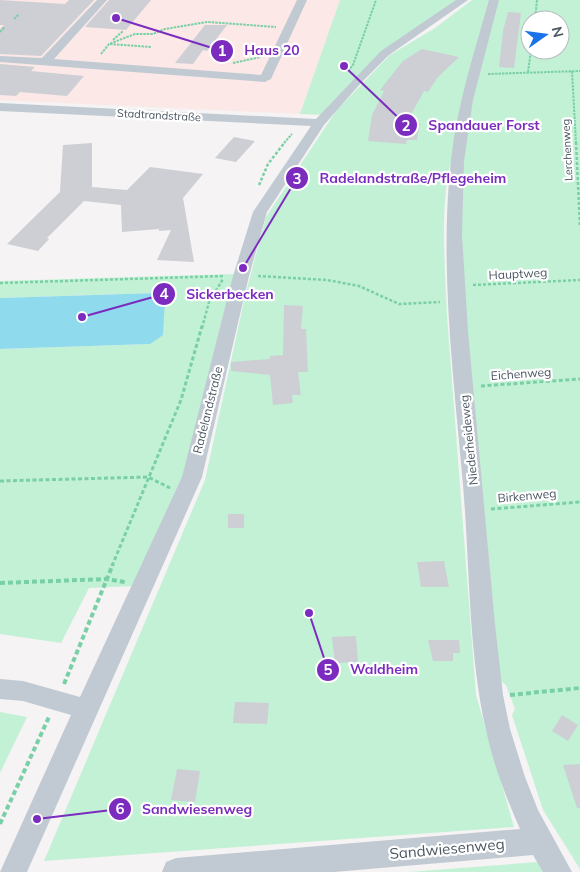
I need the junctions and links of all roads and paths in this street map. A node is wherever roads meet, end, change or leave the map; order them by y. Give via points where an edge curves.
1 (102, 0) edge
2 (302, 0) edge
3 (376, 0) edge
4 (463, 0) edge
5 (494, 0) edge
6 (19, 14) dead end
7 (14, 19) dead end
8 (5, 27) dead end
9 (287, 28) junction
10 (123, 31) dead end
11 (0, 32) edge
12 (109, 44) junction
13 (151, 47) dead end
14 (0, 59) edge
15 (530, 60) edge
16 (44, 62) junction
17 (90, 66) junction
18 (580, 70) edge
19 (572, 71) junction
20 (528, 72) junction
21 (32, 73) dead end
22 (347, 73) dead end
23 (474, 75) junction
24 (0, 107) edge
25 (303, 122) junction
26 (319, 123) junction
27 (258, 189) dead end
28 (580, 228) edge
29 (231, 273) junction
30 (580, 280) edge
31 (0, 283) edge
32 (457, 293) junction
33 (580, 379) edge
34 (463, 387) junction
35 (148, 477) junction
36 (0, 481) edge
37 (184, 493) junction
38 (580, 502) edge
39 (476, 510) junction
40 (106, 579) junction
41 (0, 583) edge
42 (143, 585) junction
43 (0, 688) edge
44 (580, 688) edge
45 (492, 696) junction
46 (56, 700) junction
47 (86, 709) junction
48 (0, 824) edge
49 (538, 841) junction
50 (13, 872) edge
51 (176, 872) edge
52 (558, 872) edge

1 - 16 street
2 - 9 lane
3 - 22 path via 353,65
4 - 26 street, Radelandstraße via 386,53
5 - 23 street, Niederheideweg
6 - 7 path
8 - 11 path
9 - 12 path via 207,22 153,34 135,34
9 - 17 lane via 264,79
10 - 12 path
12 - 13 path
12 - 17 path
14 - 16 street
15 - 20 path
16 - 17 lane
16 - 21 street
18 - 19 path
19 - 20 path
19 - 28 path, Lerchenweg
20 - 23 path
23 - 32 street, Niederheideweg via 461,120 456,163 452,230
24 - 25 street, Stadtrandstraße
25 - 26 street, Stadtrandstraße
25 - 27 path via 268,164
26 - 29 street, Radelandstraße via 260,212
29 - 31 path, Hauptweg
29 - 32 path, Hauptweg via 327,280 359,286 399,304
29 - 35 path via 209,302 181,400
29 - 37 street, Radelandstraße via 192,477
30 - 32 path, Hauptweg
32 - 34 street, Niederheideweg
33 - 34 path, Eichenweg
34 - 39 street, Niederheideweg
35 - 36 path
35 - 37 path
35 - 40 path
37 - 42 street, Radelandstraße
38 - 39 path, Birkenweg
39 - 45 street, Niederheideweg
40 - 41 path
40 - 42 path
40 - 46 path via 69,676
42 - 47 street, Radelandstraße
43 - 46 street
44 - 45 path
45 - 49 street, Niederheideweg via 507,762
46 - 47 street
46 - 48 path
47 - 50 street, Radelandstraße
49 - 51 street, Sandwiesenweg
49 - 52 street, Niederheideweg

